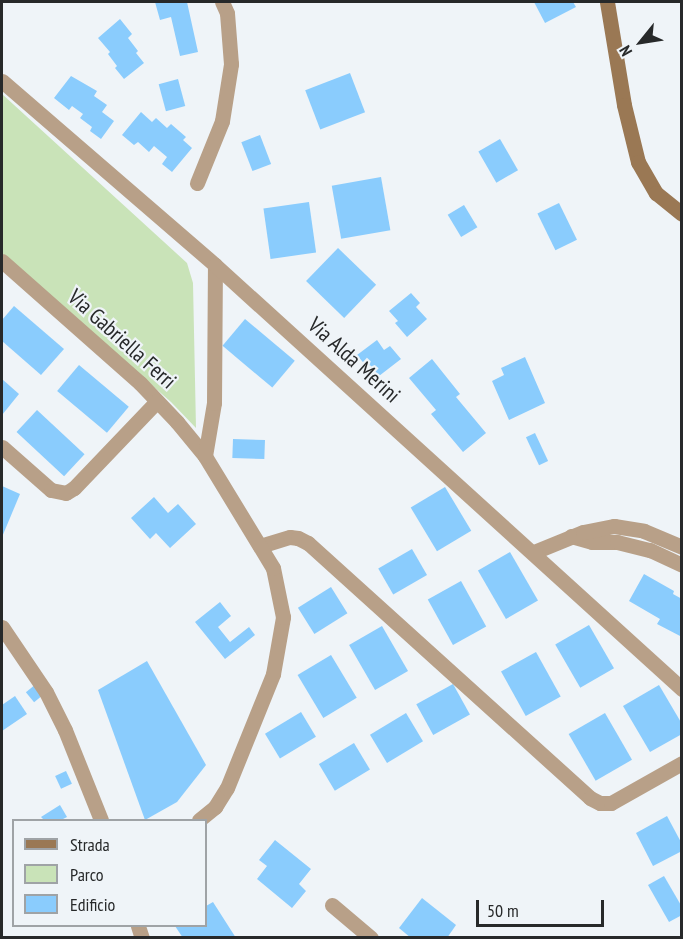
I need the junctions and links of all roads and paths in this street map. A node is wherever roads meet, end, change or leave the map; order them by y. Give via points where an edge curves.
1 (222, 2) edge
2 (607, 2) edge
3 (2, 81) edge
4 (197, 183) dead end
5 (681, 214) edge
6 (2, 261) edge
7 (214, 266) junction
8 (157, 401) junction
9 (2, 447) edge
10 (205, 456) junction
11 (571, 536) junction
12 (260, 546) junction
13 (681, 547) edge
14 (534, 552) junction
15 (681, 565) edge
16 (2, 627) edge
17 (681, 688) edge
18 (681, 763) edge
19 (101, 819) edge
20 (200, 819) edge
21 (332, 904) dead end
22 (371, 938) edge

1 - 4 street via 227,13 231,64 222,121
2 - 5 main road via 638,162 656,193
3 - 7 street
6 - 8 street, Via Gabriella Ferri
7 - 10 street via 214,404
7 - 14 street, Via Alda Merini
8 - 9 street via 70,492 51,490
8 - 10 street, Via Gabriella Ferri
10 - 12 street
11 - 13 street via 604,526 622,526
11 - 14 street
11 - 15 street via 650,550
12 - 18 street via 290,537 308,543 590,798 611,803
12 - 20 street via 273,568 282,600 279,651 227,788 215,807
14 - 17 street, Via Alda Merini
16 - 19 street via 46,692
21 - 22 street

